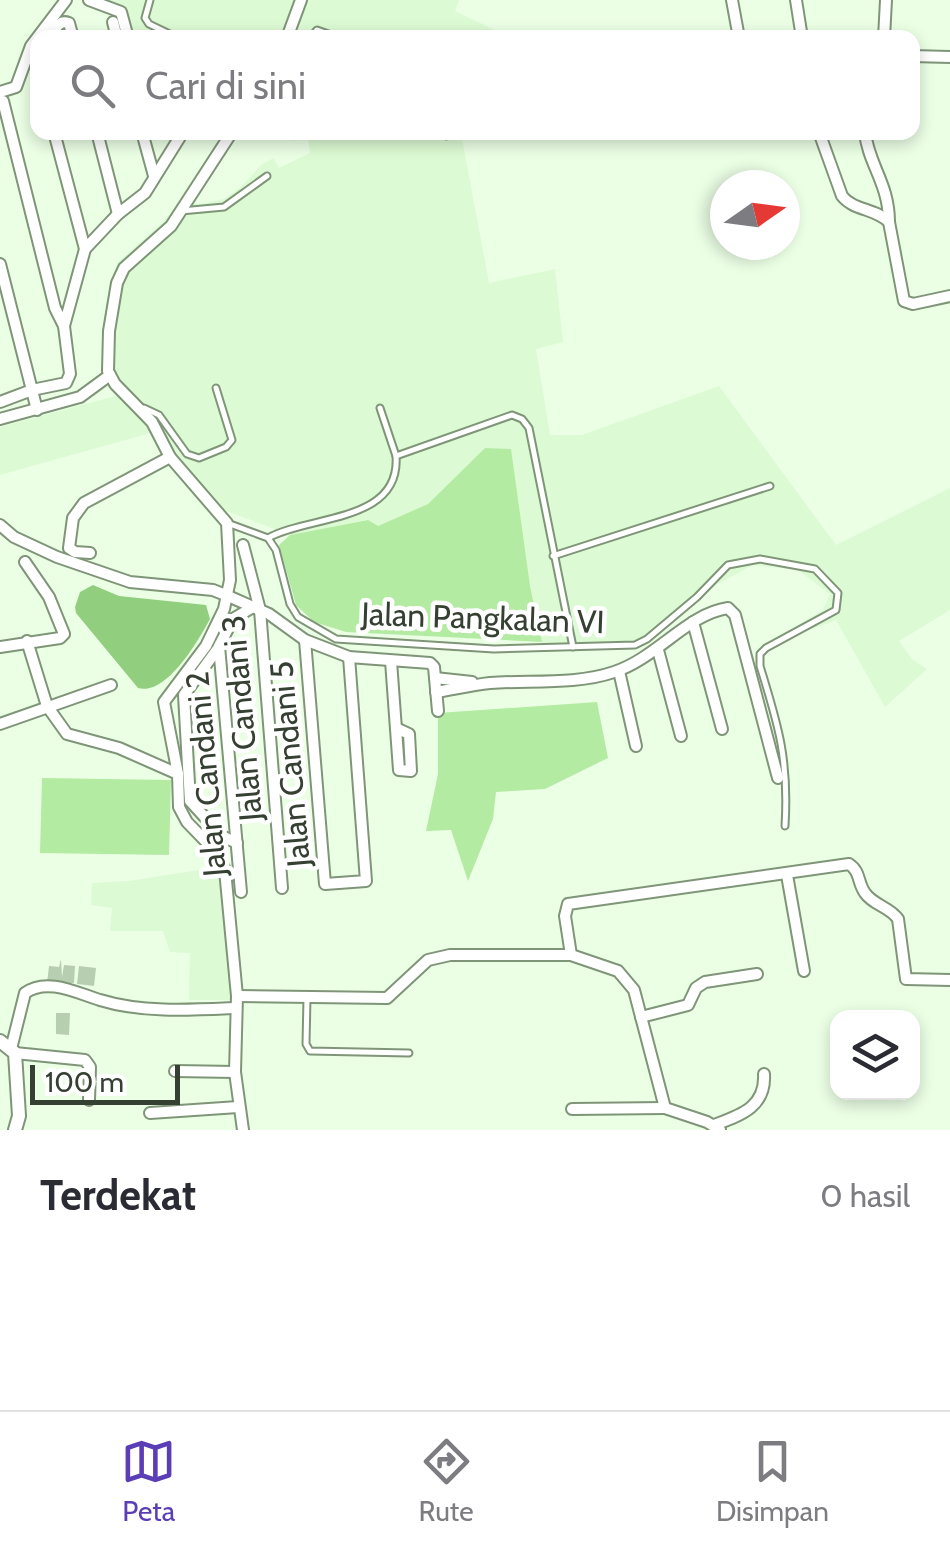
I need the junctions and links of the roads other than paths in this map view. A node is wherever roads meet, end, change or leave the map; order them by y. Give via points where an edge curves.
1 (66, 0) edge
2 (89, 0) edge
3 (150, 0) edge
4 (301, 0) edge
5 (732, 0) edge
6 (796, 0) edge
7 (886, 0) edge
8 (113, 22) dead end
9 (43, 30) edge
10 (55, 30) edge
11 (71, 30) edge
12 (115, 30) edge
13 (126, 30) edge
14 (161, 30) edge
15 (290, 30) edge
16 (738, 30) edge
17 (801, 30) edge
18 (884, 30) edge
19 (30, 49) edge
20 (920, 56) edge
21 (950, 57) edge
22 (2, 96) edge
23 (56, 140) edge
24 (99, 140) edge
25 (144, 140) edge
26 (178, 140) edge
27 (227, 140) edge
28 (823, 140) edge
29 (865, 140) edge
30 (154, 176) junction
31 (267, 176) dead end
32 (182, 212) junction
33 (118, 214) junction
34 (889, 222) junction
35 (85, 249) junction
36 (0, 264) edge
37 (950, 296) edge
38 (64, 326) junction
39 (110, 375) junction
40 (216, 388) dead end
41 (34, 399) junction
42 (0, 402) edge
43 (132, 403) junction
44 (380, 408) dead end
45 (0, 419) edge
46 (396, 456) junction
47 (170, 457) junction
48 (770, 486) dead end
49 (227, 523) junction
50 (0, 525) edge
51 (268, 538) junction
52 (243, 545) dead end
53 (90, 553) dead end
54 (553, 556) junction
55 (26, 562) dead end
56 (228, 596) junction
57 (257, 609) junction
58 (693, 622) junction
59 (306, 640) junction
60 (27, 641) junction
61 (220, 646) junction
62 (0, 647) edge
63 (573, 647) junction
64 (658, 650) junction
65 (349, 657) junction
66 (391, 661) junction
67 (619, 671) junction
68 (435, 673) junction
69 (488, 684) junction
70 (110, 685) dead end
71 (436, 692) junction
72 (47, 706) junction
73 (438, 710) dead end
74 (0, 724) edge
75 (396, 728) dead end
76 (722, 729) dead end
77 (681, 736) dead end
78 (636, 746) dead end
79 (178, 774) junction
80 (778, 778) dead end
81 (785, 826) dead end
82 (237, 843) junction
83 (787, 875) junction
84 (282, 888) dead end
85 (241, 892) dead end
86 (571, 955) junction
87 (804, 971) dead end
88 (757, 974) dead end
89 (950, 980) edge
90 (307, 998) junction
91 (236, 1002) junction
92 (641, 1017) junction
93 (9, 1048) edge
94 (409, 1053) dead end
95 (175, 1071) dead end
96 (234, 1072) junction
97 (764, 1074) dead end
98 (89, 1100) dead end
99 (238, 1106) junction
100 (665, 1108) junction
101 (572, 1109) dead end
102 (150, 1112) dead end
103 (717, 1127) edge
104 (14, 1130) edge
105 (242, 1130) edge

1 - 9 street
2 - 13 street via 121,12
3 - 14 lane via 145,18
4 - 15 street
5 - 16 street
6 - 17 street
7 - 18 street
8 - 12 street
10 - 11 street via 69,22
19 - 22 street via 16,87
20 - 21 street
22 - 38 street
23 - 35 street
24 - 33 street
25 - 30 street
26 - 30 street
27 - 32 street
28 - 34 street via 848,204
29 - 34 street via 884,182
30 - 33 street via 145,193
31 - 32 lane via 224,207
32 - 39 street via 131,259 117,283
33 - 35 street
34 - 37 street via 904,301
35 - 38 street
36 - 41 street
38 - 41 street via 69,378
39 - 41 street via 80,397
39 - 43 street
40 - 43 lane via 232,440 199,458 187,454 159,415
41 - 42 street
41 - 45 street
43 - 47 street via 152,422
44 - 46 lane
46 - 51 lane via 393,485 368,506
46 - 54 lane via 512,415 522,419
47 - 49 street
47 - 53 street via 84,503 73,518 69,548
48 - 54 lane
49 - 51 lane
49 - 56 street
50 - 56 street via 57,557 130,582
51 - 63 lane, Jalan Pangkalan VI via 298,617 336,639
52 - 57 street, Jalan Candani 3
54 - 63 lane
55 - 60 street via 64,634
56 - 57 street
56 - 79 street via 206,646 164,702
57 - 59 street
57 - 61 street, Jalan Candani 2 via 233,619
57 - 84 street, Jalan Candani 3
58 - 64 street
58 - 76 street
58 - 80 street via 709,611 728,608 736,614
59 - 65 street
59 - 65 street, Jalan Candani 5 via 325,884 366,881
60 - 62 street
60 - 72 street
61 - 82 street, Jalan Candani 2
61 - 82 street via 184,696 190,801
63 - 81 lane, Jalan Pangkalan VI via 623,647 647,639 718,572 742,561 806,565 822,574 838,593 836,610 760,654 787,771
64 - 67 street
64 - 77 street
65 - 66 street
66 - 68 street via 430,663
66 - 75 street
67 - 69 street
67 - 78 street
68 - 69 street
68 - 71 street
69 - 71 street
70 - 72 street
71 - 73 street
72 - 74 street
72 - 79 street via 67,734
79 - 91 street via 179,807 225,870
82 - 85 street, Jalan Candani 2
83 - 86 street via 568,904
83 - 87 street
83 - 89 street via 854,866 864,892 898,920 906,978
86 - 90 street via 450,956 428,960 387,998
86 - 92 street via 618,971 634,990
88 - 92 street via 705,982 688,1005
90 - 91 street
90 - 94 lane via 310,1052
91 - 93 street via 152,1008 38,986 25,992
91 - 96 street
92 - 100 street
93 - 98 street via 89,1063
93 - 104 street via 19,1116
95 - 96 street
96 - 99 street
97 - 103 street via 759,1100
99 - 102 street
99 - 105 street
100 - 101 street
100 - 103 street

